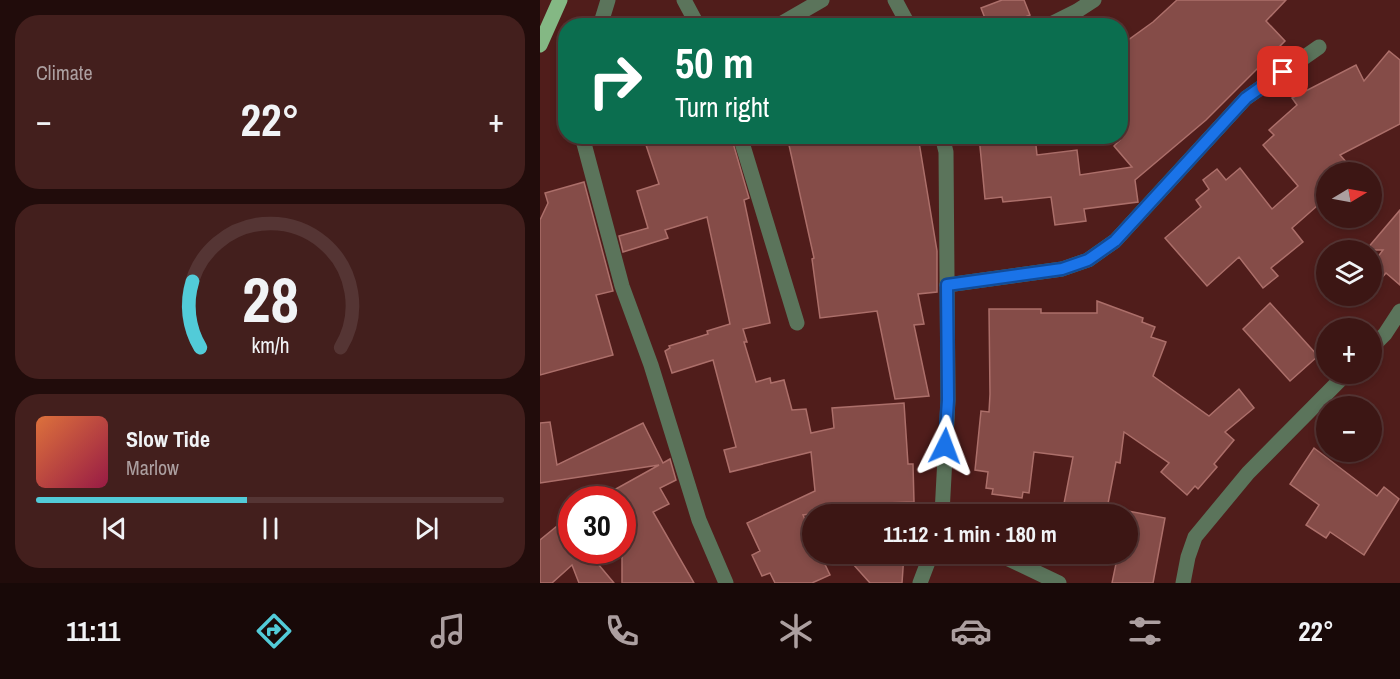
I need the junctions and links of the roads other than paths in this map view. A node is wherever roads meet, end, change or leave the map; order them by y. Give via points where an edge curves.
1 (560, 0) edge
2 (608, 0) edge
3 (684, 0) edge
4 (822, 0) edge
5 (895, 0) edge
6 (1094, 0) edge
7 (602, 18) edge
8 (694, 18) edge
9 (791, 18) edge
10 (905, 18) edge
11 (1063, 18) edge
12 (540, 45) edge
13 (1320, 47) dead end
14 (584, 144) edge
15 (742, 144) edge
16 (944, 144) edge
17 (947, 285) junction
18 (1400, 311) edge
19 (797, 323) dead end
20 (1382, 337) edge
21 (1336, 384) edge
22 (943, 504) edge
23 (927, 564) edge
24 (1019, 564) edge
25 (726, 583) edge
26 (920, 583) edge
27 (1059, 583) edge
28 (1183, 583) edge

1 - 12 main road
2 - 7 street
3 - 8 street
4 - 9 street
5 - 10 street
6 - 11 street
13 - 17 street via 1246,98 1115,241 1088,260 1062,269
14 - 25 street via 622,286 699,520
15 - 19 street
16 - 17 street
17 - 22 street via 948,400
18 - 20 street
21 - 28 street via 1248,473 1195,537
23 - 26 street
24 - 27 street

